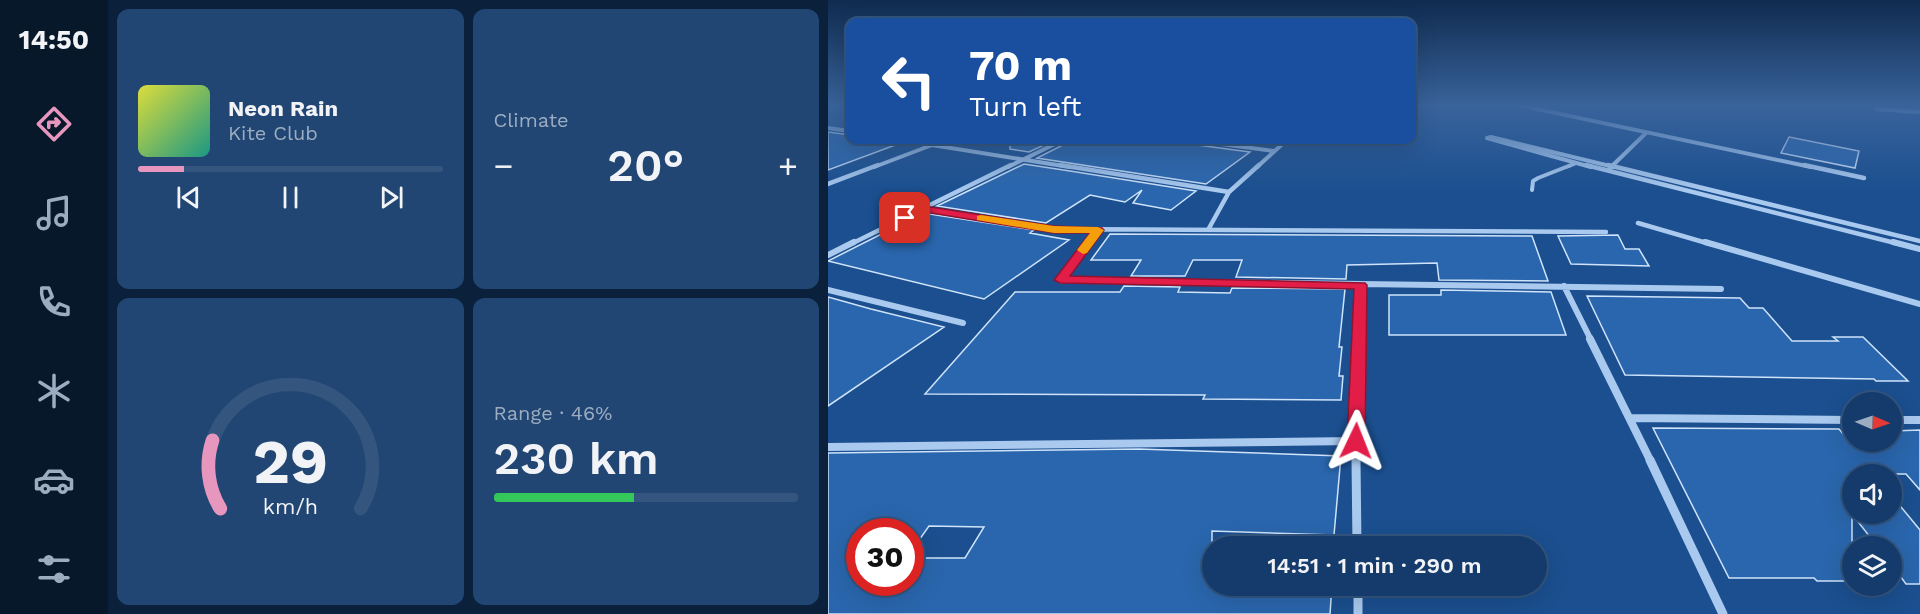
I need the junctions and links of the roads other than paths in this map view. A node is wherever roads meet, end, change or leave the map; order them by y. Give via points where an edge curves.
1 (1647, 133) edge
2 (1650, 134) edge
3 (926, 144) edge
4 (1055, 144) edge
5 (1221, 144) edge
6 (1282, 144) edge
7 (932, 145) junction
8 (1274, 151) junction
9 (1023, 159) junction
10 (1577, 163) junction
11 (1608, 169) junction
12 (1864, 178) dead end
13 (828, 184) edge
14 (1532, 190) dead end
15 (1229, 192) junction
16 (924, 209) junction
17 (1638, 222) dead end
18 (1098, 230) junction
19 (1209, 230) junction
20 (1606, 232) dead end
21 (1920, 241) edge
22 (1920, 249) edge
23 (828, 255) edge
24 (1361, 285) junction
25 (1564, 286) junction
26 (1721, 289) dead end
27 (828, 290) edge
28 (1920, 304) edge
29 (963, 323) dead end
30 (1630, 418) junction
31 (1842, 420) edge
32 (1902, 420) edge
33 (1920, 420) edge
34 (1356, 441) junction
35 (828, 447) edge
36 (1357, 536) edge
37 (1358, 596) edge
38 (1358, 614) edge
39 (1724, 614) edge

1 - 11 street
2 - 12 street
3 - 7 street
4 - 9 street
5 - 8 street
6 - 8 street
7 - 9 street
7 - 13 street
8 - 15 street
9 - 15 street
9 - 16 street
10 - 11 street
10 - 11 street via 1487,138
10 - 14 lane via 1541,175 1533,182
11 - 21 street
11 - 22 street
15 - 19 street
16 - 18 street via 1054,229
16 - 23 street
17 - 28 street
18 - 19 street
18 - 24 street via 1060,280
19 - 20 street
24 - 25 street
24 - 34 street
25 - 26 street
25 - 30 street
27 - 29 street
30 - 31 street
30 - 39 street
32 - 33 street
34 - 35 street
34 - 36 street
37 - 38 street

